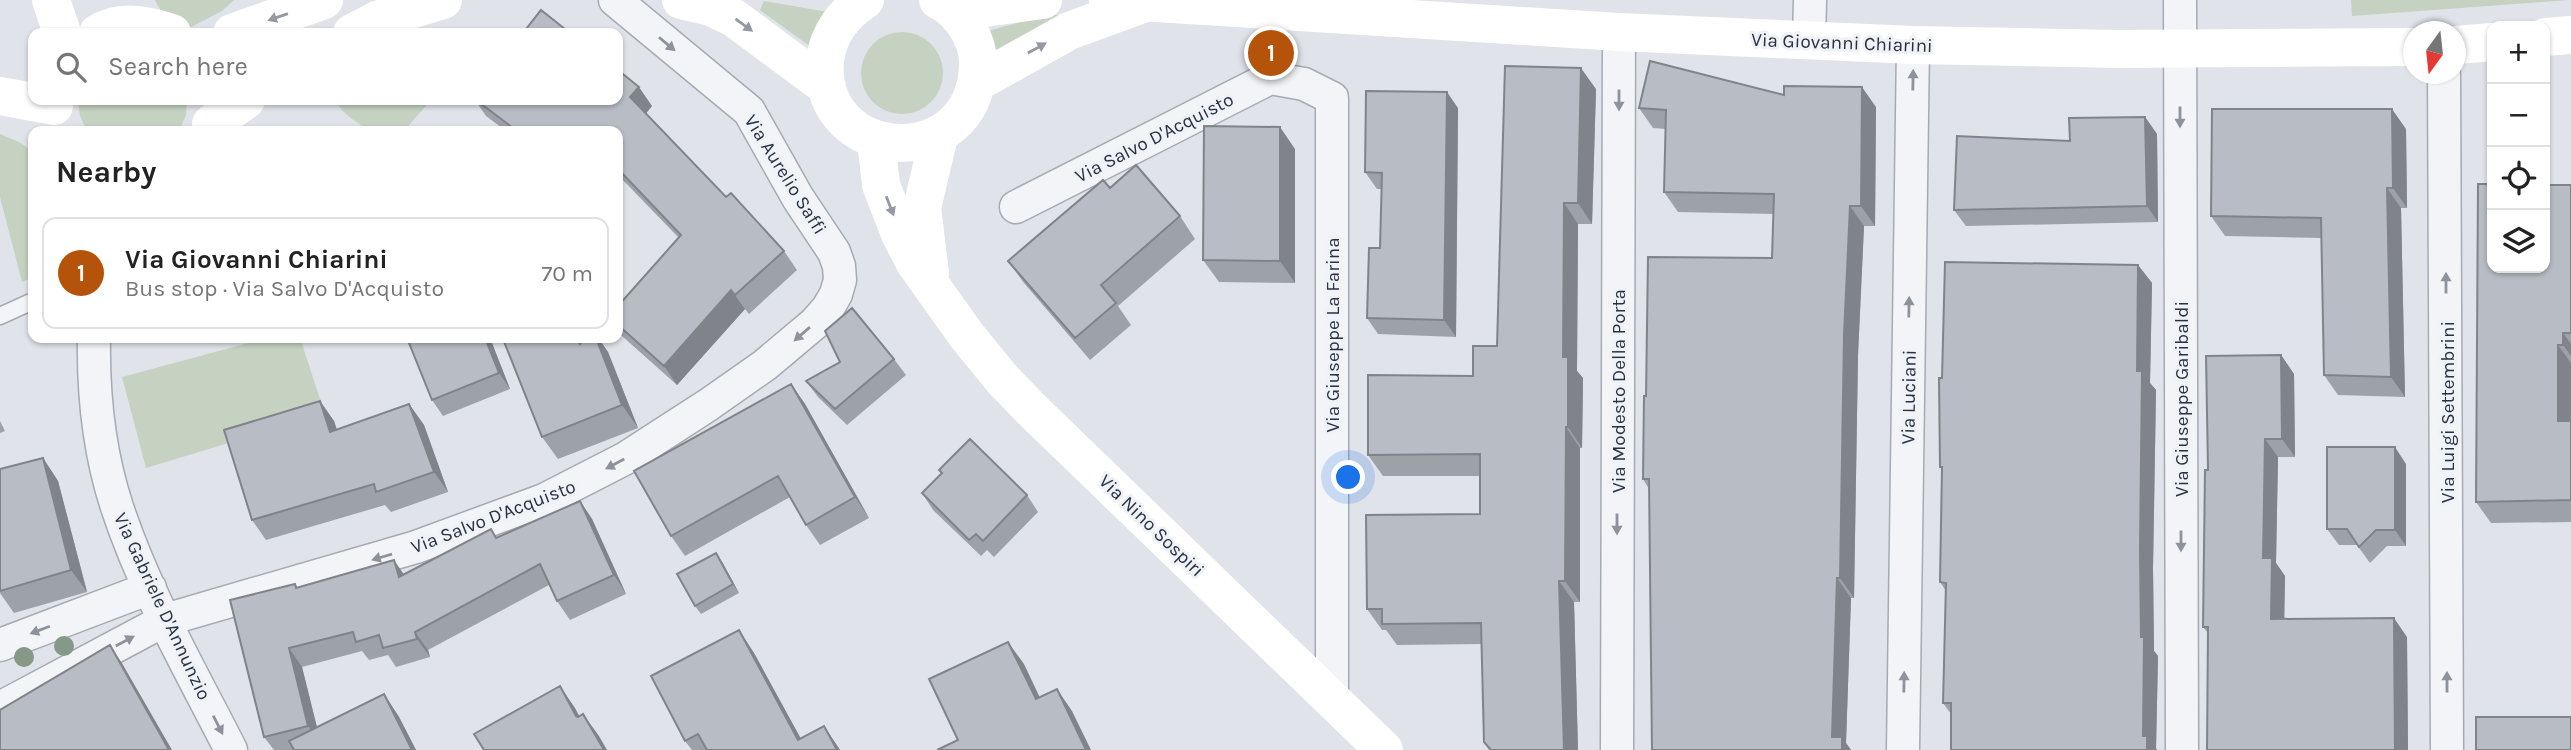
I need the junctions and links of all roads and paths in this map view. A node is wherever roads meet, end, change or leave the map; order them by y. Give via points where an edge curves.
1 (51, 0) edge
2 (324, 0) edge
3 (443, 0) edge
4 (615, 0) edge
5 (681, 0) edge
6 (1043, 0) edge
7 (1811, 0) edge
8 (2179, 0) edge
9 (850, 2) edge
10 (1127, 2) edge
11 (947, 6) edge
12 (1461, 11) edge
13 (109, 19) edge
14 (60, 28) edge
15 (158, 28) edge
16 (246, 28) edge
17 (362, 28) edge
18 (1619, 32) junction
19 (2571, 35) edge
20 (2550, 37) edge
21 (1810, 41) junction
22 (2487, 43) edge
23 (1913, 45) junction
24 (2466, 45) edge
25 (2403, 47) edge
26 (2179, 49) junction
27 (978, 82) junction
28 (2444, 84) edge
29 (827, 87) junction
30 (0, 90) edge
31 (0, 96) edge
32 (28, 98) edge
33 (1332, 98) joint
34 (28, 100) edge
35 (236, 105) edge
36 (210, 118) edge
37 (939, 136) junction
38 (876, 140) junction
39 (1016, 207) dead end
40 (840, 280) joint
41 (932, 289) junction
42 (28, 303) edge
43 (0, 316) edge
44 (94, 343) edge
45 (104, 343) edge
46 (93, 376) junction
47 (150, 587) junction
48 (165, 620) junction
49 (0, 645) edge
50 (1332, 699) junction
51 (0, 708) edge
52 (231, 750) edge
53 (1384, 750) edge
54 (1617, 750) edge
55 (1903, 750) edge
56 (2182, 750) edge
57 (2447, 750) edge

1 - 14 main road
2 -> 16 main road
3 - 17 main road
4 -> 40 street, Via Aurelio Saffi via 749,111 834,252
5 -> 29 main road via 734,18
6 - 11 main road
7 - 21 street
8 - 26 street, Via Giuseppe Garibaldi
9 - 29 main road via 826,51
10 - 12 main road, Via Giovanni Chiarini
27 -> 10 main road, Via Giovanni Chiarini
11 - 27 main road via 970,32 978,56
12 - 18 main road, Via Giovanni Chiarini
13 - 15 main road
18 - 21 main road, Via Giovanni Chiarini
18 -> 54 street, Via Modesto Della Porta
19 - 20 main road
21 - 23 main road, Via Giovanni Chiarini
22 - 24 main road
23 - 26 main road, Via Giovanni Chiarini
55 -> 23 street, Via Luciani
25 - 26 main road, Via Giovanni Chiarini
26 -> 56 street, Via Giuseppe Garibaldi
27 - 37 main road via 971,103
57 -> 28 street, Via Luigi Settembrini
29 - 38 main road via 845,120
30 - 32 main road
31 - 34 main road
33 - 39 street, Via Salvo D'Acquisto via 1304,84 1270,78
33 - 50 street, Via Giuseppe La Farina
35 - 36 main road
37 - 38 main road via 918,143
37 - 41 main road, Via Nino Sospiri via 922,208
38 -> 41 main road, Via Nino Sospiri via 881,185 900,234
40 -> 48 street, Via Salvo D'Acquisto via 828,308 815,323 765,365 655,441 587,479 454,534
41 - 50 main road, Via Nino Sospiri via 1017,395
42 - 43 lane
44 - 46 street, Via Gabriele D'Annunzio
45 - 46 street
46 - 47 street, Via Gabriele D'Annunzio via 111,485
47 - 48 street, Via Gabriele D'Annunzio
47 -> 49 street
51 -> 48 street, Via Salvo D'Acquisto
48 -> 52 street, Via Gabriele D'Annunzio
50 - 53 main road, Via Nino Sospiri

